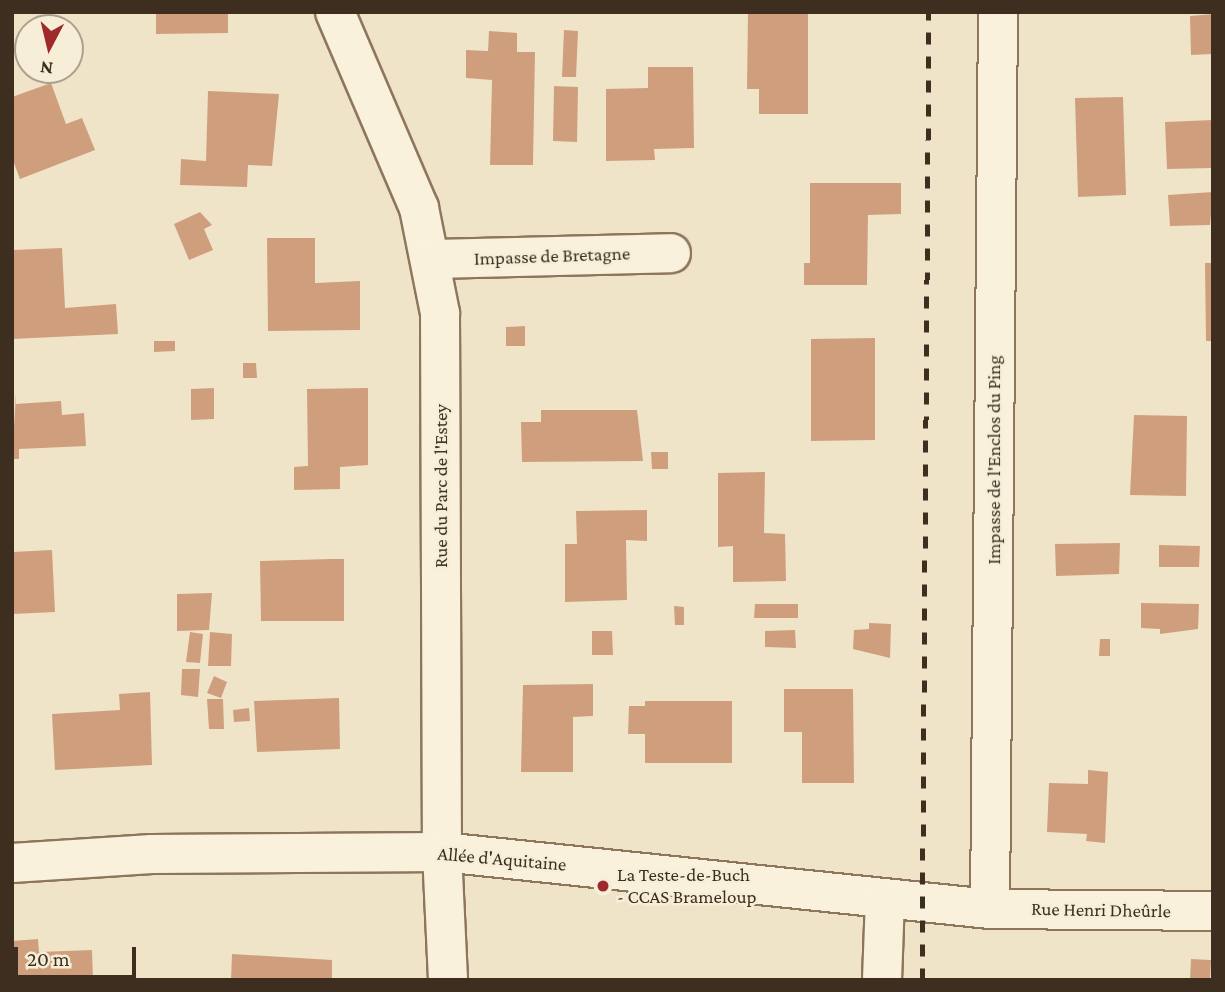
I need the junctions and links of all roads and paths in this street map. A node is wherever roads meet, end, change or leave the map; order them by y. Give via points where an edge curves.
1 (335, 12) edge
2 (998, 12) edge
3 (671, 253) dead end
4 (433, 259) junction
5 (442, 852) junction
6 (12, 863) edge
7 (885, 899) junction
8 (990, 909) junction
9 (1213, 911) edge
10 (449, 980) edge
11 (882, 980) edge

1 - 4 street, Rue du Parc de l'Estey via 401,161
2 - 8 street, Impasse de l'Enclos du Ping
3 - 4 street, Impasse de Bretagne
4 - 5 street, Rue du Parc de l'Estey via 440,313
5 - 6 street, Allée d'Aquitaine via 152,853
5 - 7 street, Allée d'Aquitaine
5 - 10 street, Rue du Parc de l'Estey
7 - 8 street, Allée d'Aquitaine
7 - 11 street
8 - 9 street, Rue Henri Dheûrle

